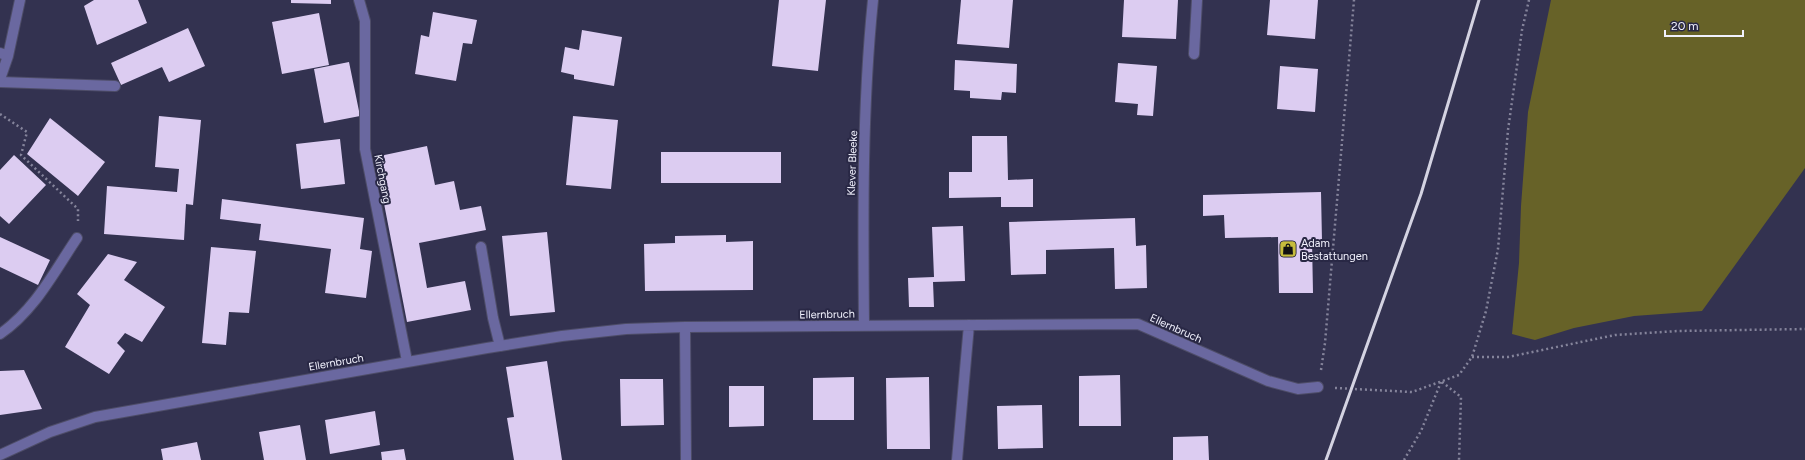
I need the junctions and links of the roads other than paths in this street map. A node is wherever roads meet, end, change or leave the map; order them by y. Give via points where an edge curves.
1 (20, 0) edge
2 (359, 0) edge
3 (872, 0) edge
4 (1197, 0) edge
5 (1194, 54) dead end
6 (4, 55) edge
7 (0, 80) edge
8 (115, 86) dead end
9 (77, 238) road end
10 (481, 247) dead end
11 (969, 325) junction
12 (864, 326) junction
13 (685, 328) junction
14 (0, 334) edge
15 (500, 346) junction
16 (407, 362) junction
17 (1318, 387) road end
18 (0, 455) edge
19 (686, 460) edge
20 (957, 460) edge

1 - 6 street
2 - 16 street, Kirchgang via 365,22 365,148
3 - 12 street, Klever Bleeke via 863,180
4 - 5 street
6 - 7 street
7 - 8 street
9 - 14 street via 26,312
10 - 15 street
11 - 12 street, Ellernbruch
11 - 17 street, Ellernbruch via 1138,324 1268,382 1298,389
11 - 20 street
12 - 13 street, Ellernbruch
13 - 15 street, Ellernbruch via 626,329
13 - 19 street
15 - 16 street, Ellernbruch
16 - 18 street, Ellernbruch via 95,417 50,432

